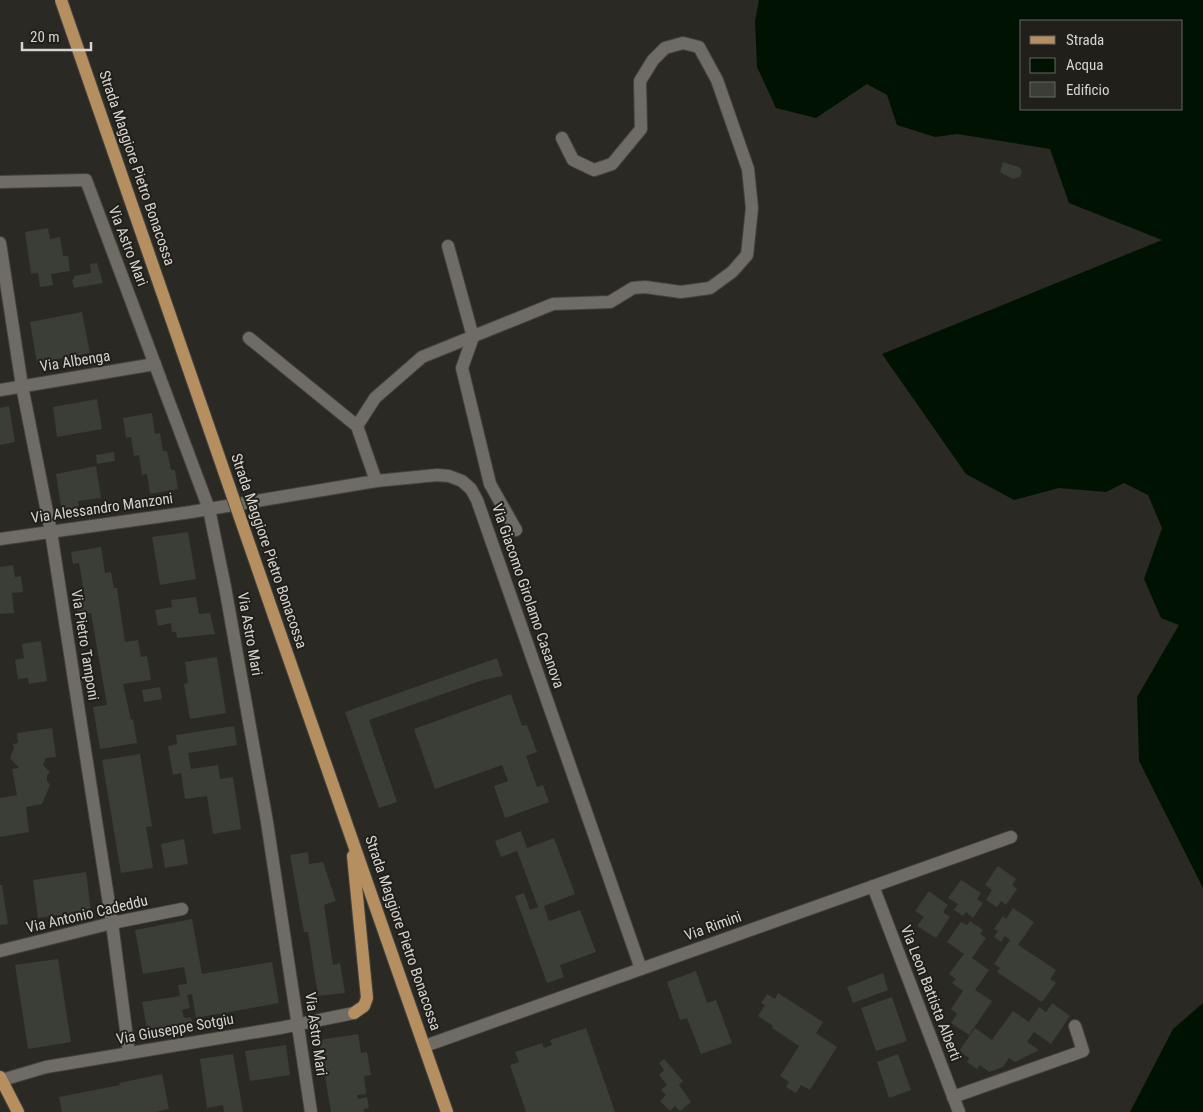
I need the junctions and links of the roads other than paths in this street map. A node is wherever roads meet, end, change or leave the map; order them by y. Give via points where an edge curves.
1 (61, 0) edge
2 (562, 138) dead end
3 (0, 182) edge
4 (0, 243) edge
5 (448, 246) dead end
6 (473, 337) junction
7 (249, 338) dead end
8 (154, 364) junction
9 (22, 386) junction
10 (0, 390) edge
11 (357, 426) junction
12 (376, 481) junction
13 (209, 509) junction
14 (516, 530) dead end
15 (51, 532) junction
16 (0, 539) edge
17 (351, 836) junction
18 (1011, 837) dead end
19 (873, 886) junction
20 (182, 909) dead end
21 (112, 923) junction
22 (0, 951) edge
23 (641, 969) junction
24 (354, 1013) joint
25 (298, 1024) junction
26 (1075, 1026) dead end
27 (425, 1046) junction
28 (129, 1054) junction
29 (1, 1079) edge
30 (953, 1097) junction
31 (18, 1112) edge
32 (311, 1112) edge
33 (447, 1112) edge
34 (959, 1112) edge

1 - 17 main road, Strada Maggiore Pietro Bonacossa, bridge
2 - 6 street via 573,160 594,170 612,164 641,129 640,81 652,60 665,48 683,43 699,47 718,80 748,169 752,208 748,255 710,288 680,292 632,288 610,302 553,304
3 - 8 street, Via Astro Mari via 86,180
4 - 9 street, Via Pietro Tamponi
5 - 6 street
6 - 11 street via 422,357 375,398
6 - 14 street via 462,368 490,484
7 - 11 street
8 - 9 street, Via Albenga
8 - 13 street, Via Astro Mari
9 - 10 street, Via Albenga
9 - 15 street, Via Pietro Tamponi
11 - 12 street
12 - 13 street, Via Giacomo Girolamo Casanova
12 - 23 street, Via Giacomo Girolamo Casanova via 443,475 462,481 474,494
13 - 15 street, Via Alessandro Manzoni
13 - 25 street, Via Astro Mari via 267,822
15 - 16 street, Via Alessandro Manzoni
15 - 21 street, Via Pietro Tamponi
17 - 24 main road via 367,998 364,1006
17 - 27 main road, Strada Maggiore Pietro Bonacossa
18 - 19 street, Via Rimini
19 - 23 street, Via Rimini
19 - 30 street, Via Leon Battista Alberti
20 - 21 street, Via Antonio Cadeddu
21 - 22 street, Via Antonio Cadeddu
21 - 28 street, Via Pietro Tamponi
23 - 27 street, Via Rimini
24 - 25 street, Via Giuseppe Sotgiu
25 - 28 street, Via Giuseppe Sotgiu
25 - 32 street, Via Astro Mari
26 - 30 street via 1083,1051
27 - 33 main road, Strada Maggiore Pietro Bonacossa
28 - 29 street, Via Giuseppe Sotgiu via 46,1067
29 - 31 main road
30 - 34 street, Via Leon Battista Alberti

